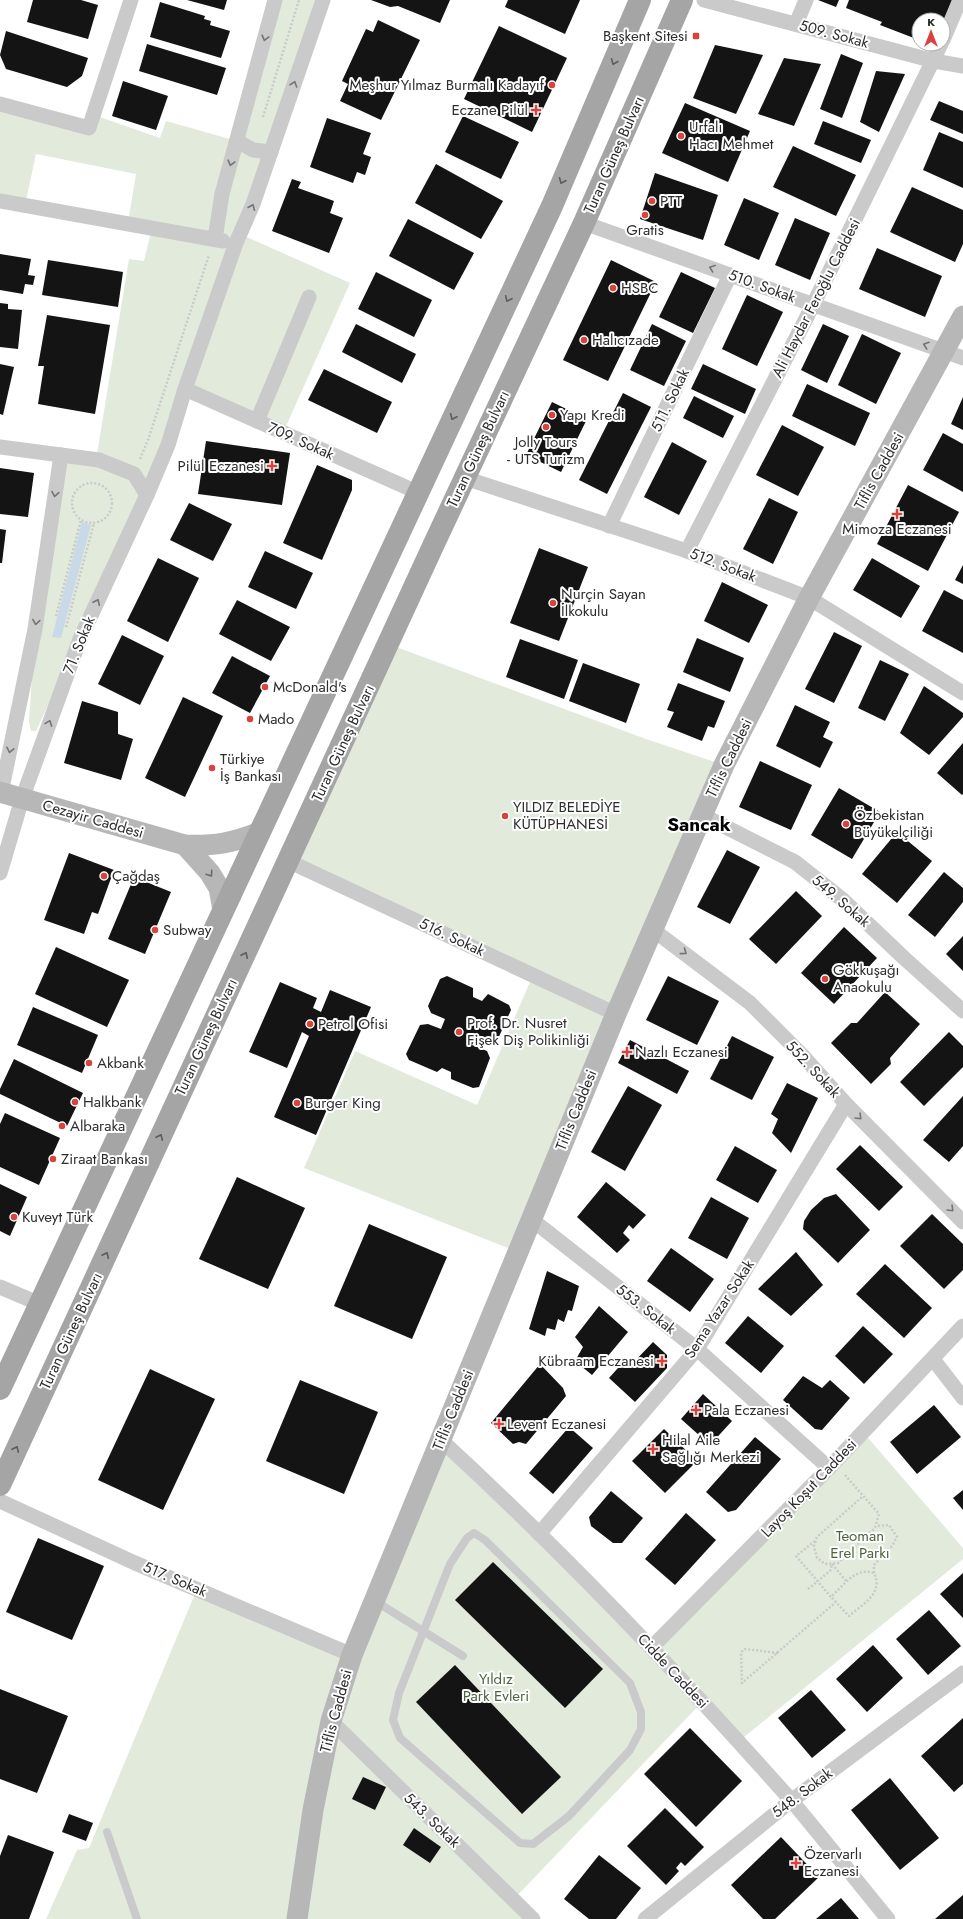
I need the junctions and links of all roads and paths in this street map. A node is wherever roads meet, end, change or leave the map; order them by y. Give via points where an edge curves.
1 (131, 0) edge
2 (275, 0) edge
3 (299, 0) edge
4 (323, 0) edge
5 (640, 0) edge
6 (682, 0) edge
7 (704, 0) edge
8 (806, 0) edge
9 (960, 0) edge
10 (951, 21) edge
11 (796, 24) junction
12 (938, 52) edge
13 (934, 61) junction
14 (963, 66) edge
15 (0, 104) edge
16 (262, 120) dead end
17 (237, 141) junction
18 (271, 152) junction
19 (0, 201) edge
20 (584, 223) junction
21 (215, 239) junction
22 (236, 243) junction
23 (730, 275) junction
24 (309, 297) dead end
25 (813, 305) junction
26 (963, 316) edge
27 (954, 355) edge
28 (185, 389) junction
29 (257, 421) junction
30 (0, 447) edge
31 (61, 455) junction
32 (134, 474) junction
33 (465, 478) junction
34 (417, 492) junction
35 (147, 495) junction
36 (81, 520) junction
37 (94, 523) junction
38 (609, 526) junction
39 (687, 551) junction
40 (809, 598) junction
41 (54, 624) dead end
42 (64, 633) dead end
43 (963, 693) edge
44 (0, 793) edge
45 (22, 799) junction
46 (702, 815) junction
47 (260, 832) junction
48 (185, 845) junction
49 (288, 861) junction
50 (0, 873) edge
51 (223, 910) junction
52 (652, 929) junction
53 (963, 1011) edge
54 (616, 1014) junction
55 (846, 1104) junction
56 (531, 1219) junction
57 (963, 1222) edge
58 (0, 1287) edge
59 (40, 1304) junction
60 (963, 1326) edge
61 (697, 1349) junction
62 (933, 1359) junction
63 (0, 1389) edge
64 (963, 1398) edge
65 (441, 1440) junction
66 (831, 1465) junction
67 (0, 1485) edge
68 (863, 1496) junction
69 (0, 1500) edge
70 (877, 1526) junction
71 (539, 1534) junction
72 (816, 1541) junction
73 (832, 1564) junction
74 (874, 1572) junction
75 (818, 1581) junction
76 (847, 1582) junction
77 (808, 1589) dead end
78 (831, 1597) junction
79 (375, 1601) junction
80 (836, 1602) junction
81 (424, 1630) junction
82 (652, 1647) junction
83 (778, 1653) junction
84 (352, 1655) junction
85 (463, 1656) dead end
86 (963, 1673) edge
87 (331, 1721) junction
88 (791, 1800) junction
89 (107, 1832) dead end
90 (137, 1919) edge
91 (297, 1919) edge
92 (534, 1919) edge
93 (645, 1919) edge
94 (888, 1919) edge

1 - 15 street via 89,128
2 -> 17 street
3 - 16 path
18 -> 4 street, 71. Sokak
5 -> 34 main road via 552,206
6 - 20 main road, Turan Güneş Bulvarı
7 - 11 street, 509. Sokak
8 - 11 street
9 - 10 street
11 - 13 street, 509. Sokak
12 - 13 street, Ali Haydar Feroğlu Caddesi
13 - 14 street, 509. Sokak
13 - 25 street, Ali Haydar Feroğlu Caddesi
17 - 18 street via 253,150
17 -> 21 street via 222,194
22 -> 18 street, 71. Sokak
19 - 21 street
23 -> 20 street, 510. Sokak
20 - 33 main road, Turan Güneş Bulvarı
21 - 22 street
21 - 32 path via 148,440
22 - 28 street, 71. Sokak
23 - 25 street, 510. Sokak
23 - 38 street, 511. Sokak
24 - 29 street
27 -> 25 street, 510. Sokak
25 - 39 street, Ali Haydar Feroğlu Caddesi
26 - 27 street, Tiflis Caddesi
27 - 40 street, Tiflis Caddesi
28 - 29 street, 709. Sokak
28 - 35 street, 71. Sokak via 168,445
29 - 34 street, 709. Sokak
30 - 31 street
31 - 32 street via 99,460
31 -> 44 street via 35,629
32 - 35 street
33 - 38 street, 512. Sokak
33 - 49 main road, Turan Güneş Bulvarı
34 - 47 main road
45 -> 35 street, 71. Sokak via 80,638
36 - 37 path
36 - 37 path via 73,510 73,497 81,486 94,483 105,489 111,506 105,518
36 - 41 path
37 - 42 path
38 - 39 street, 512. Sokak
39 - 40 street, 512. Sokak
40 - 43 street, 512. Sokak
40 - 46 street, Tiflis Caddesi via 724,765
44 - 45 street, Cezayir Caddesi
45 - 48 street, Cezayir Caddesi
45 - 50 street, 71. Sokak
46 - 52 street, Tiflis Caddesi
46 - 53 street, 549. Sokak via 795,862 843,900
47 - 48 street, Cezayir Caddesi via 229,844
47 - 51 main road
48 -> 51 street via 210,873 219,888
49 - 54 street, 516. Sokak
67 -> 49 main road, Turan Güneş Bulvarı
51 - 59 main road
52 - 54 street, Tiflis Caddesi
52 -> 55 street, 552. Sokak via 750,1003
54 - 56 street, Tiflis Caddesi
55 -> 57 street, 552. Sokak
55 - 61 street, Sema Yazar Sokak
56 - 61 street, 553. Sokak
56 - 65 street, Tiflis Caddesi
58 - 59 street
59 - 63 main road
60 - 62 street, Layoş Koşut Caddesi
61 - 66 street, 553. Sokak
61 - 71 street, Sema Yazar Sokak
62 - 64 street
62 - 66 street, Layoş Koşut Caddesi
65 - 71 street, Cidde Caddesi
65 - 79 street, Tiflis Caddesi
66 - 68 path
66 - 82 street, Layoş Koşut Caddesi
68 - 70 path via 879,1514
68 - 72 path
69 - 84 street, 517. Sokak via 135,1563
70 - 73 path via 838,1563
70 - 74 path via 889,1525 897,1537 874,1565
71 - 82 street, Cidde Caddesi
72 - 73 path via 814,1546 817,1558 825,1564
72 - 75 path via 811,1542 796,1556
73 - 75 path via 830,1571
73 - 76 path
74 - 76 path via 866,1570 857,1573
74 - 80 path via 878,1579 878,1587 849,1616
75 - 77 path
75 - 78 path
76 - 78 path
78 - 80 path
79 - 81 lane
79 - 84 street, Tiflis Caddesi
80 - 83 path
81 - 81 lane via 399,1694 393,1720 400,1738 520,1843 533,1844 569,1816 630,1750 641,1729 641,1712 630,1683 485,1540 474,1533 467,1538 450,1564
81 - 85 lane
82 - 88 street, Cidde Caddesi
83 - 83 path via 748,1678 742,1683 741,1652 745,1649
84 - 87 street, Tiflis Caddesi
86 - 88 street, 548. Sokak
87 - 91 street, Tiflis Caddesi via 313,1810
87 - 92 street, 543. Sokak
88 - 93 street, 548. Sokak
88 - 94 street, Cidde Caddesi
89 - 90 lane

